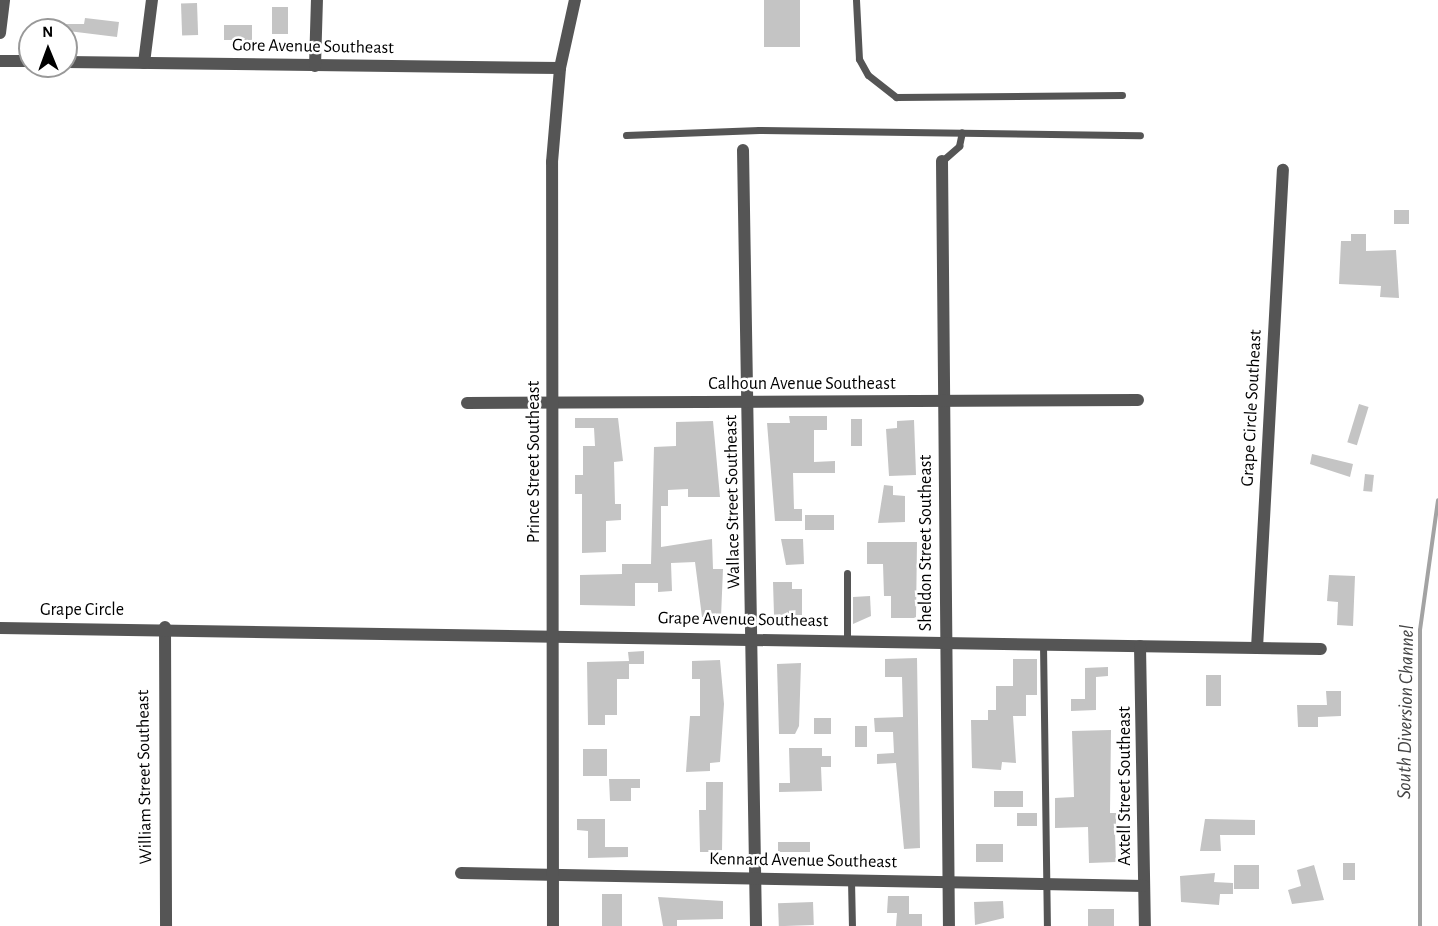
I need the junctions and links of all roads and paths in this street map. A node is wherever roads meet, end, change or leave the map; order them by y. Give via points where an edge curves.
1 (4, 0) edge
2 (152, 0) edge
3 (317, 0) edge
4 (575, 0) edge
5 (855, 0) edge
6 (0, 33) edge
7 (0, 61) edge
8 (18, 61) edge
9 (78, 62) edge
10 (144, 63) junction
11 (315, 66) junction
12 (560, 69) junction
13 (1122, 95) dead end
14 (962, 132) junction
15 (626, 135) dead end
16 (1140, 135) dead end
17 (743, 150) dead end
18 (942, 161) joint
19 (1283, 170) dead end
20 (1138, 400) dead end
21 (551, 402) junction
22 (749, 402) junction
23 (943, 402) junction
24 (467, 403) dead end
25 (847, 573) dead end
26 (165, 627) junction
27 (0, 628) edge
28 (553, 635) junction
29 (754, 638) junction
30 (848, 640) junction
31 (944, 642) junction
32 (1043, 644) junction
33 (1140, 646) junction
34 (1257, 648) junction
35 (1321, 649) dead end
36 (552, 872) junction
37 (460, 873) dead end
38 (755, 878) junction
39 (851, 880) junction
40 (948, 882) junction
41 (1047, 884) junction
42 (1144, 886) junction
43 (166, 926) edge
44 (554, 926) edge
45 (756, 926) edge
46 (852, 926) edge
47 (949, 926) edge
48 (1047, 926) edge
49 (1144, 926) edge

1 - 6 street
2 - 10 street
3 - 11 street
4 - 12 street, Prince Street Southeast
5 - 13 lane via 859,59 868,75 896,97
7 - 8 street
9 - 10 street, Gore Avenue Southeast
10 - 11 street, Gore Avenue Southeast
11 - 12 street, Gore Avenue Southeast
12 - 21 street, Prince Street Southeast via 552,162
14 - 15 lane
14 - 16 lane
14 - 18 lane via 959,146
17 - 22 street, Wallace Street Southeast
18 - 23 street, Sheldon Street Southeast
19 - 34 street, Grape Circle Southeast
20 - 23 street, Calhoun Avenue Southeast
21 - 22 street, Calhoun Avenue Southeast
21 - 24 street, Calhoun Avenue Southeast
21 - 28 street, Prince Street Southeast
22 - 23 street, Calhoun Avenue Southeast
22 - 29 street, Wallace Street Southeast
23 - 31 street, Sheldon Street Southeast
25 - 30 lane
26 - 27 street, Grape Circle
26 - 28 street, Grape Avenue Southeast
26 - 43 street, William Street Southeast
28 - 29 street, Grape Avenue Southeast
28 - 36 street, Prince Street Southeast
29 - 30 street, Grape Avenue Southeast
29 - 38 street, Wallace Street Southeast
30 - 31 street, Grape Avenue Southeast
31 - 32 street, Grape Avenue Southeast
31 - 40 street, Sheldon Street Southeast
32 - 33 street, Grape Avenue Southeast
32 - 41 lane
33 - 34 street, Grape Avenue Southeast
33 - 42 street, Axtell Street Southeast
34 - 35 street, Grape Avenue Southeast
36 - 37 street, Kennard Avenue Southeast
36 - 38 street, Kennard Avenue Southeast
36 - 44 street, Prince Street Southeast
38 - 39 street, Kennard Avenue Southeast
38 - 45 street, Wallace Street Southeast
39 - 40 street, Kennard Avenue Southeast
39 - 46 lane
40 - 41 street, Kennard Avenue Southeast
40 - 47 street, Sheldon Street Southeast
41 - 42 street, Kennard Avenue Southeast
41 - 48 lane
42 - 49 street, Axtell Street Southeast

